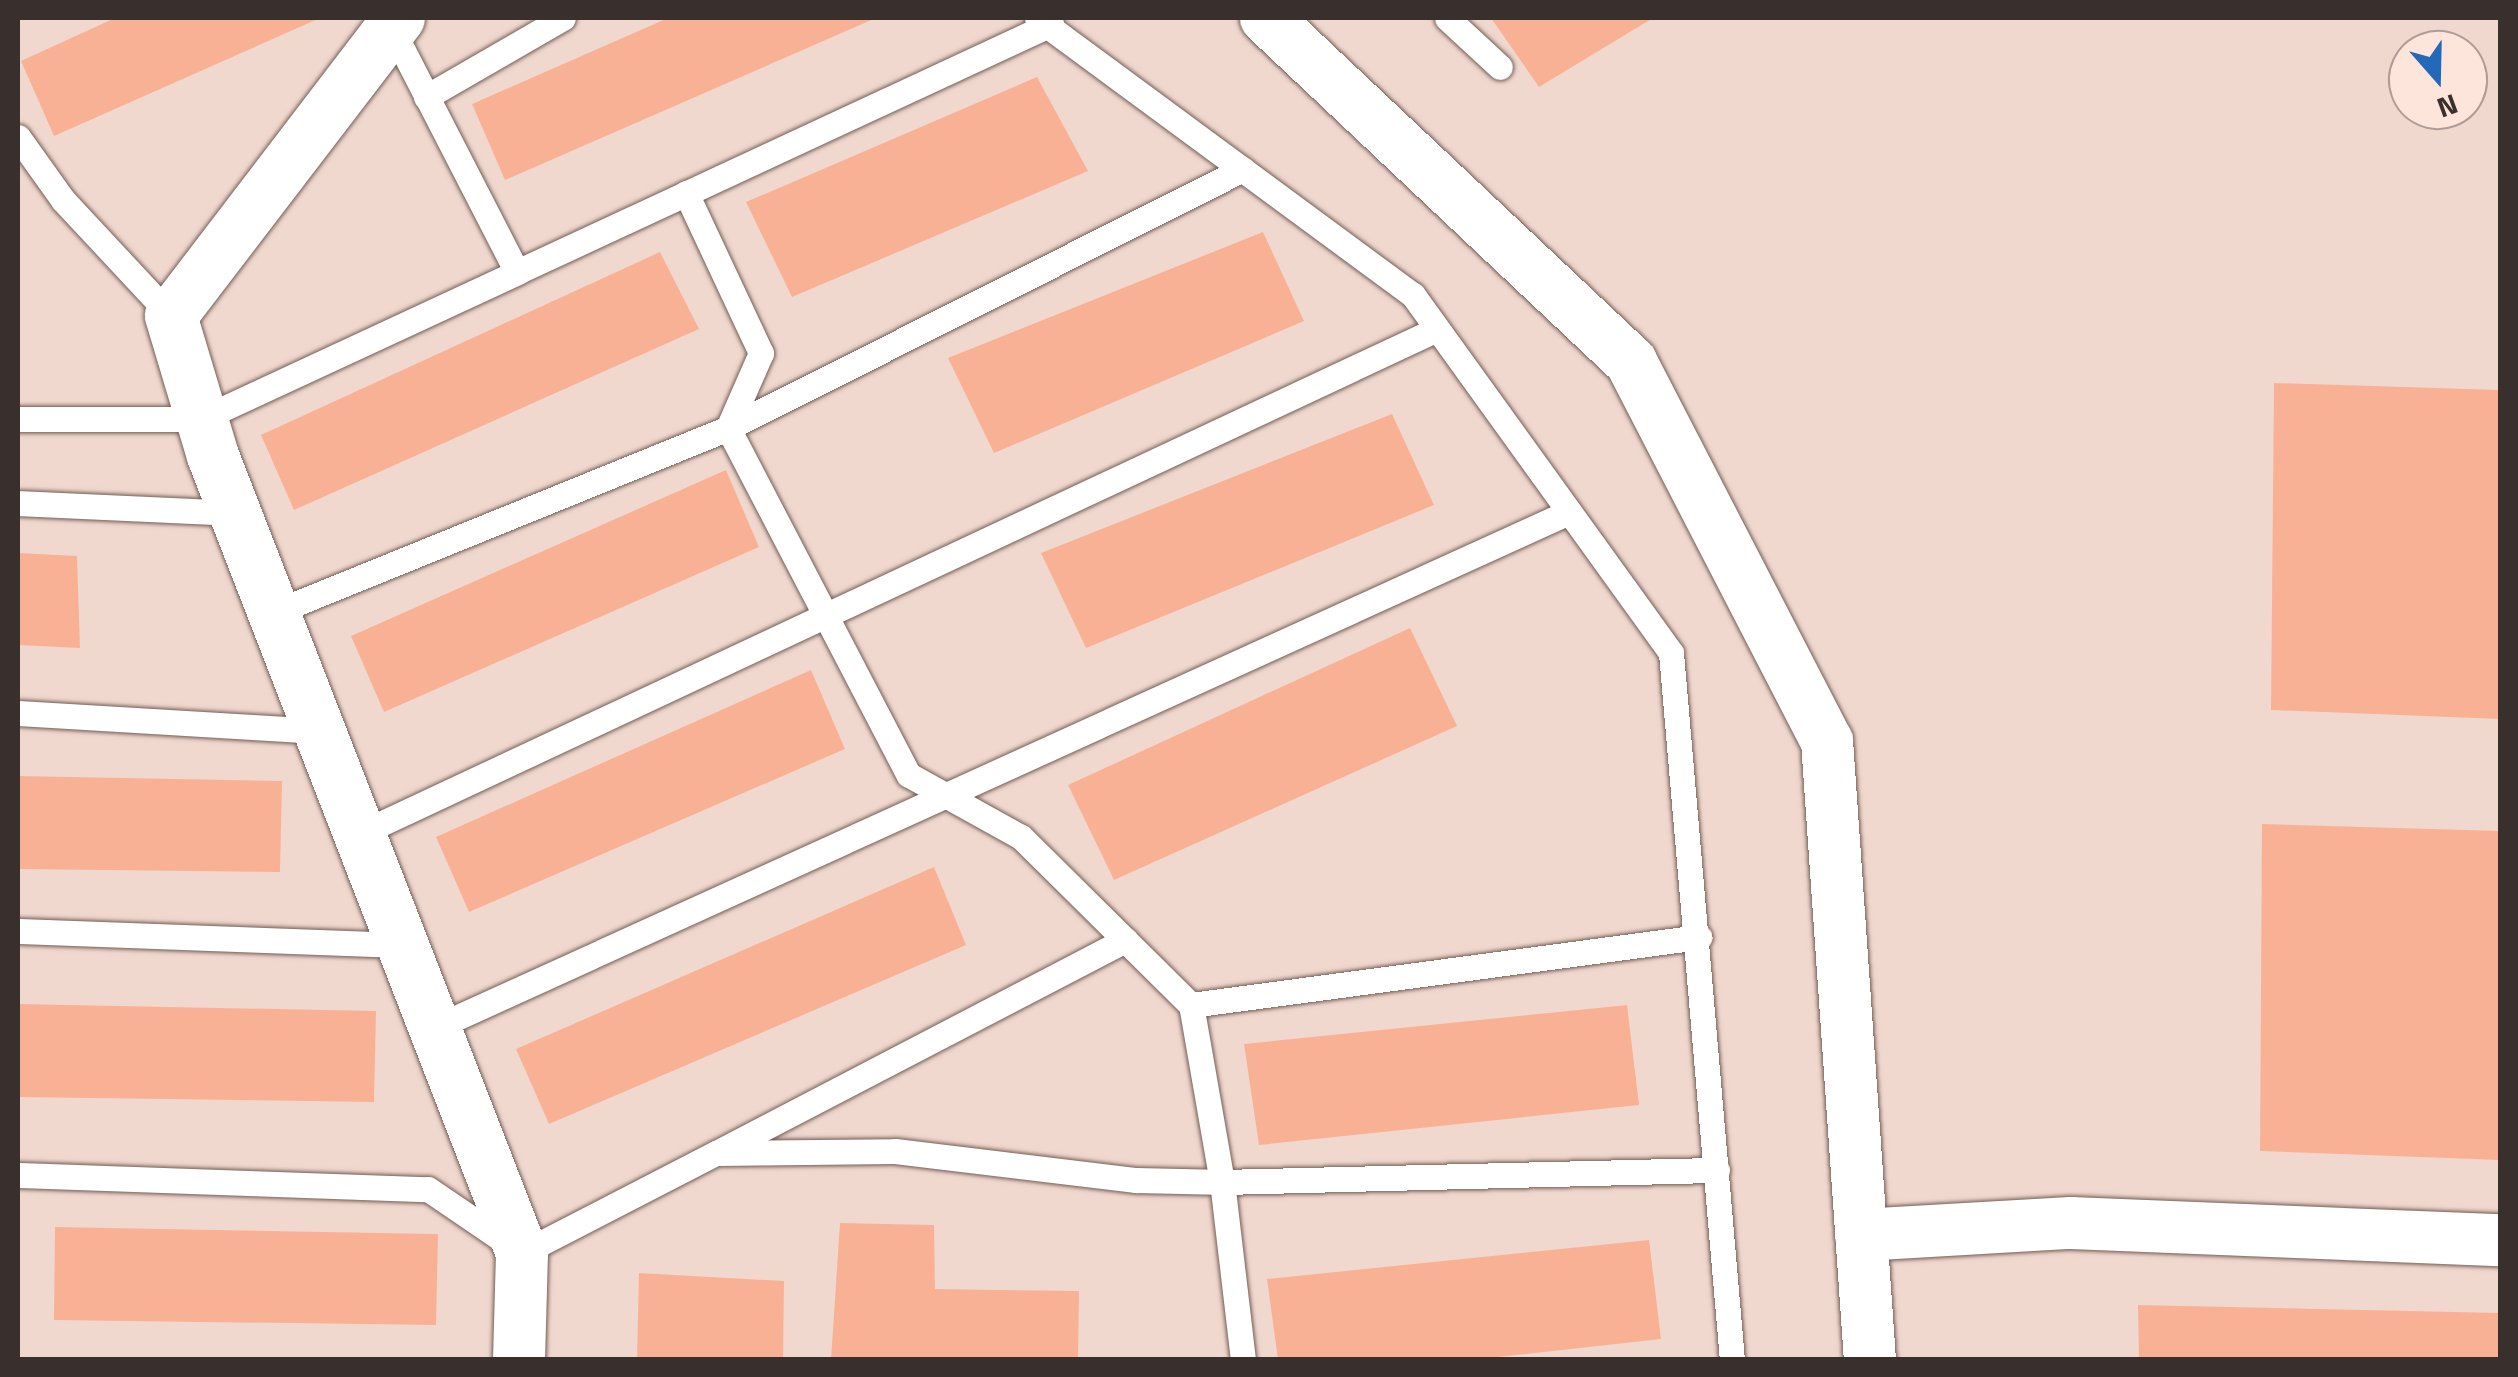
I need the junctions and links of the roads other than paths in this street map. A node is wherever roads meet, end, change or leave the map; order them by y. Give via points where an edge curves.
1 (564, 18) edge
2 (1266, 18) edge
3 (1447, 18) edge
4 (1044, 21) edge
5 (395, 23) edge
6 (1500, 67) dead end
7 (426, 96) junction
8 (18, 137) edge
9 (1243, 169) junction
10 (686, 193) junction
11 (517, 272) junction
12 (171, 316) junction
13 (1437, 329) junction
14 (201, 418) junction
15 (18, 419) edge
16 (728, 428) junction
17 (18, 502) edge
18 (1569, 512) junction
19 (235, 513) junction
20 (273, 613) junction
21 (829, 614) junction
22 (18, 713) edge
23 (319, 731) junction
24 (946, 795) junction
25 (359, 834) junction
26 (18, 931) edge
27 (1699, 938) junction
28 (1124, 940) junction
29 (402, 945) junction
30 (1191, 1005) junction
31 (434, 1028) junction
32 (716, 1153) junction
33 (1717, 1170) junction
34 (18, 1174) edge
35 (1222, 1182) junction
36 (1861, 1235) junction
37 (2500, 1240) edge
38 (522, 1253) junction
39 (519, 1360) edge
40 (1243, 1360) edge
41 (1732, 1360) edge
42 (1870, 1360) edge

1 - 7 lane
2 - 36 street via 1631,362 1826,741
3 - 6 lane
4 - 9 lane
4 - 10 lane
5 - 7 lane
5 - 12 street
7 - 11 lane
8 - 12 lane via 63,200
9 - 13 lane via 1413,295
9 - 16 lane
10 - 11 lane
10 - 16 lane via 761,353
11 - 14 lane
12 - 14 street
13 - 18 lane
13 - 21 lane
14 - 15 lane
14 - 19 street
16 - 20 lane
16 - 21 lane
17 - 19 lane
18 - 24 lane
18 - 27 lane via 1670,652
19 - 20 street
20 - 23 street
21 - 24 lane via 909,775
21 - 25 lane
22 - 23 lane
23 - 25 street
24 - 28 lane via 1021,837
24 - 31 lane
25 - 29 street
26 - 29 lane
27 - 30 lane
27 - 33 lane
28 - 30 lane
28 - 32 lane
29 - 31 street
30 - 35 lane
31 - 38 street
32 - 35 lane via 895,1150 1136,1180
32 - 38 lane
33 - 35 lane
33 - 41 lane
34 - 38 lane via 428,1189
35 - 40 lane
36 - 37 street via 2072,1223
36 - 42 street
38 - 39 street

